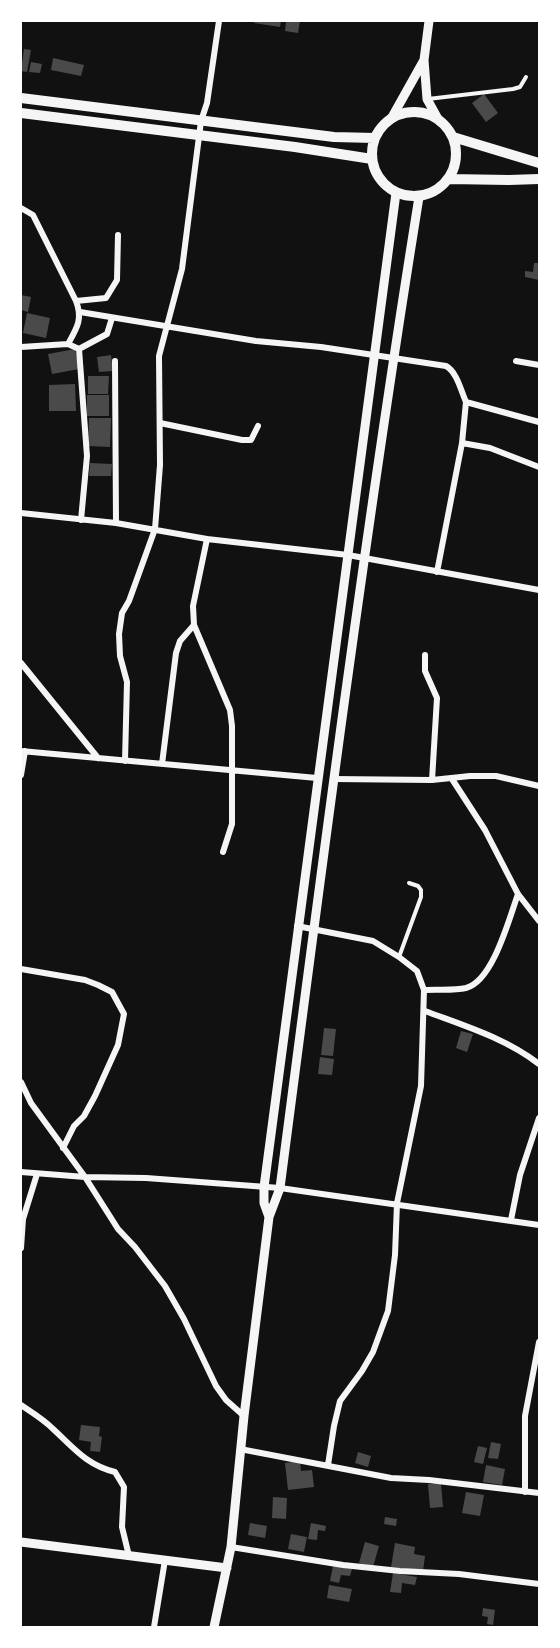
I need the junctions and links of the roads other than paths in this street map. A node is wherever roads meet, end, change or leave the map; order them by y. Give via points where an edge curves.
1 (219, 21) edge
2 (429, 21) edge
3 (423, 60) junction
4 (525, 77) dead end
5 (21, 98) edge
6 (427, 99) junction
7 (21, 113) edge
8 (391, 119) junction
9 (438, 119) junction
10 (201, 120) junction
11 (200, 135) junction
12 (453, 137) junction
13 (375, 138) junction
14 (372, 159) junction
15 (539, 163) edge
16 (449, 179) junction
17 (539, 179) edge
18 (396, 193) junction
19 (418, 197) junction
20 (21, 208) edge
21 (118, 236) dead end
22 (76, 301) junction
23 (80, 312) junction
24 (112, 318) junction
25 (168, 327) junction
26 (68, 344) junction
27 (21, 347) edge
28 (79, 349) junction
29 (375, 354) junction
30 (393, 357) junction
31 (115, 361) dead end
32 (516, 362) dead end
33 (539, 364) edge
34 (466, 402) junction
35 (539, 422) edge
36 (160, 423) junction
37 (258, 426) dead end
38 (462, 442) junction
39 (539, 467) edge
40 (21, 513) edge
41 (81, 520) junction
42 (116, 522) junction
43 (155, 529) junction
44 (207, 539) junction
45 (348, 555) junction
46 (366, 559) junction
47 (437, 572) junction
48 (539, 590) edge
49 (194, 625) junction
50 (425, 655) dead end
51 (21, 663) edge
52 (23, 751) edge
53 (98, 758) junction
54 (125, 761) junction
55 (162, 764) junction
56 (233, 771) junction
57 (21, 775) edge
58 (317, 778) junction
59 (453, 778) junction
60 (333, 779) junction
61 (432, 780) junction
62 (539, 786) edge
63 (223, 852) dead end
64 (409, 883) dead end
65 (518, 894) junction
66 (539, 921) edge
67 (297, 926) junction
68 (314, 928) junction
69 (399, 957) junction
70 (21, 969) edge
71 (424, 990) junction
72 (424, 1011) junction
73 (539, 1064) edge
74 (21, 1082) edge
75 (539, 1118) edge
76 (63, 1148) junction
77 (21, 1172) edge
78 (37, 1174) junction
79 (85, 1177) junction
80 (264, 1187) junction
81 (280, 1188) junction
82 (397, 1203) junction
83 (269, 1217) junction
84 (511, 1220) junction
85 (539, 1225) edge
86 (21, 1248) edge
87 (539, 1342) edge
88 (21, 1405) edge
89 (244, 1416) junction
90 (240, 1449) junction
91 (328, 1465) junction
92 (525, 1492) junction
93 (539, 1493) edge
94 (21, 1542) edge
95 (231, 1547) junction
96 (129, 1556) junction
97 (165, 1560) junction
98 (227, 1568) junction
99 (539, 1584) edge
100 (154, 1627) edge
101 (214, 1627) edge

1 - 10 street
2 - 3 street
3 - 6 street
3 - 8 street
4 - 6 lane via 520,87 513,89
5 - 10 main road
6 - 9 street
7 - 11 main road
8 - 9 main road via 407,112
8 - 13 main road
9 - 12 main road
10 - 11 street
10 - 13 main road via 334,138
11 - 14 main road
11 - 25 street via 182,269
12 - 15 main road
12 - 16 main road via 457,160
13 - 14 main road
14 - 18 main road via 379,179
16 - 17 main road
16 - 19 main road via 441,188
18 - 19 main road
18 - 29 street
19 - 30 street
20 - 22 street via 33,215
21 - 22 street via 117,280 106,298
22 - 23 street
23 - 24 street
23 - 26 street via 78,327
24 - 25 street
24 - 28 street via 107,334
25 - 29 street
25 - 36 street via 159,357
26 - 27 street
26 - 28 street
28 - 41 street via 87,456
29 - 30 street
29 - 45 street
30 - 34 street via 451,369
30 - 46 street
31 - 42 street
32 - 33 street
34 - 35 street
34 - 38 street
36 - 37 street via 243,440 254,438
36 - 43 street
38 - 39 street
38 - 47 street
40 - 41 street
41 - 42 street
42 - 43 street
43 - 44 street
43 - 54 street via 120,623 120,656 127,682
44 - 45 street
44 - 49 street via 193,606
45 - 46 street
45 - 58 street
46 - 47 street
46 - 60 street
47 - 48 street
49 - 55 street via 180,641 176,653
49 - 56 street via 230,710
50 - 61 street via 425,671 437,698
51 - 53 street
52 - 53 street
52 - 57 street
53 - 54 street
54 - 55 street
55 - 56 street
56 - 58 street
56 - 63 street via 232,824
58 - 60 street
58 - 67 street
59 - 61 street
59 - 62 street via 496,776
59 - 65 street
60 - 61 street
60 - 68 street
64 - 69 lane via 422,890
65 - 66 street
65 - 71 street via 490,968 479,981 466,988
67 - 68 street
67 - 80 street
68 - 69 street via 373,941
68 - 81 street
69 - 71 street via 417,971
70 - 76 street via 98,985 112,992 123,1014 118,1045 95,1096
71 - 72 street
72 - 73 street via 494,1036
72 - 82 street via 421,1086
74 - 76 street
75 - 84 street via 520,1175
76 - 79 street
77 - 78 street
78 - 79 street
78 - 86 street via 23,1219
79 - 80 street
79 - 89 street via 118,1229 165,1286 216,1386
80 - 81 street
80 - 83 street
81 - 82 street
81 - 83 street
82 - 84 street
82 - 91 street via 388,1311 373,1352 340,1401
83 - 89 street
84 - 85 street
87 - 92 street via 525,1416
88 - 96 street via 79,1454 100,1468 115,1472 124,1487 122,1527
89 - 90 street
90 - 91 street
90 - 95 street
91 - 92 street via 391,1478
92 - 93 street
94 - 96 street
95 - 98 street
95 - 99 street via 343,1565
96 - 97 street
97 - 98 street
97 - 100 street
98 - 101 street

